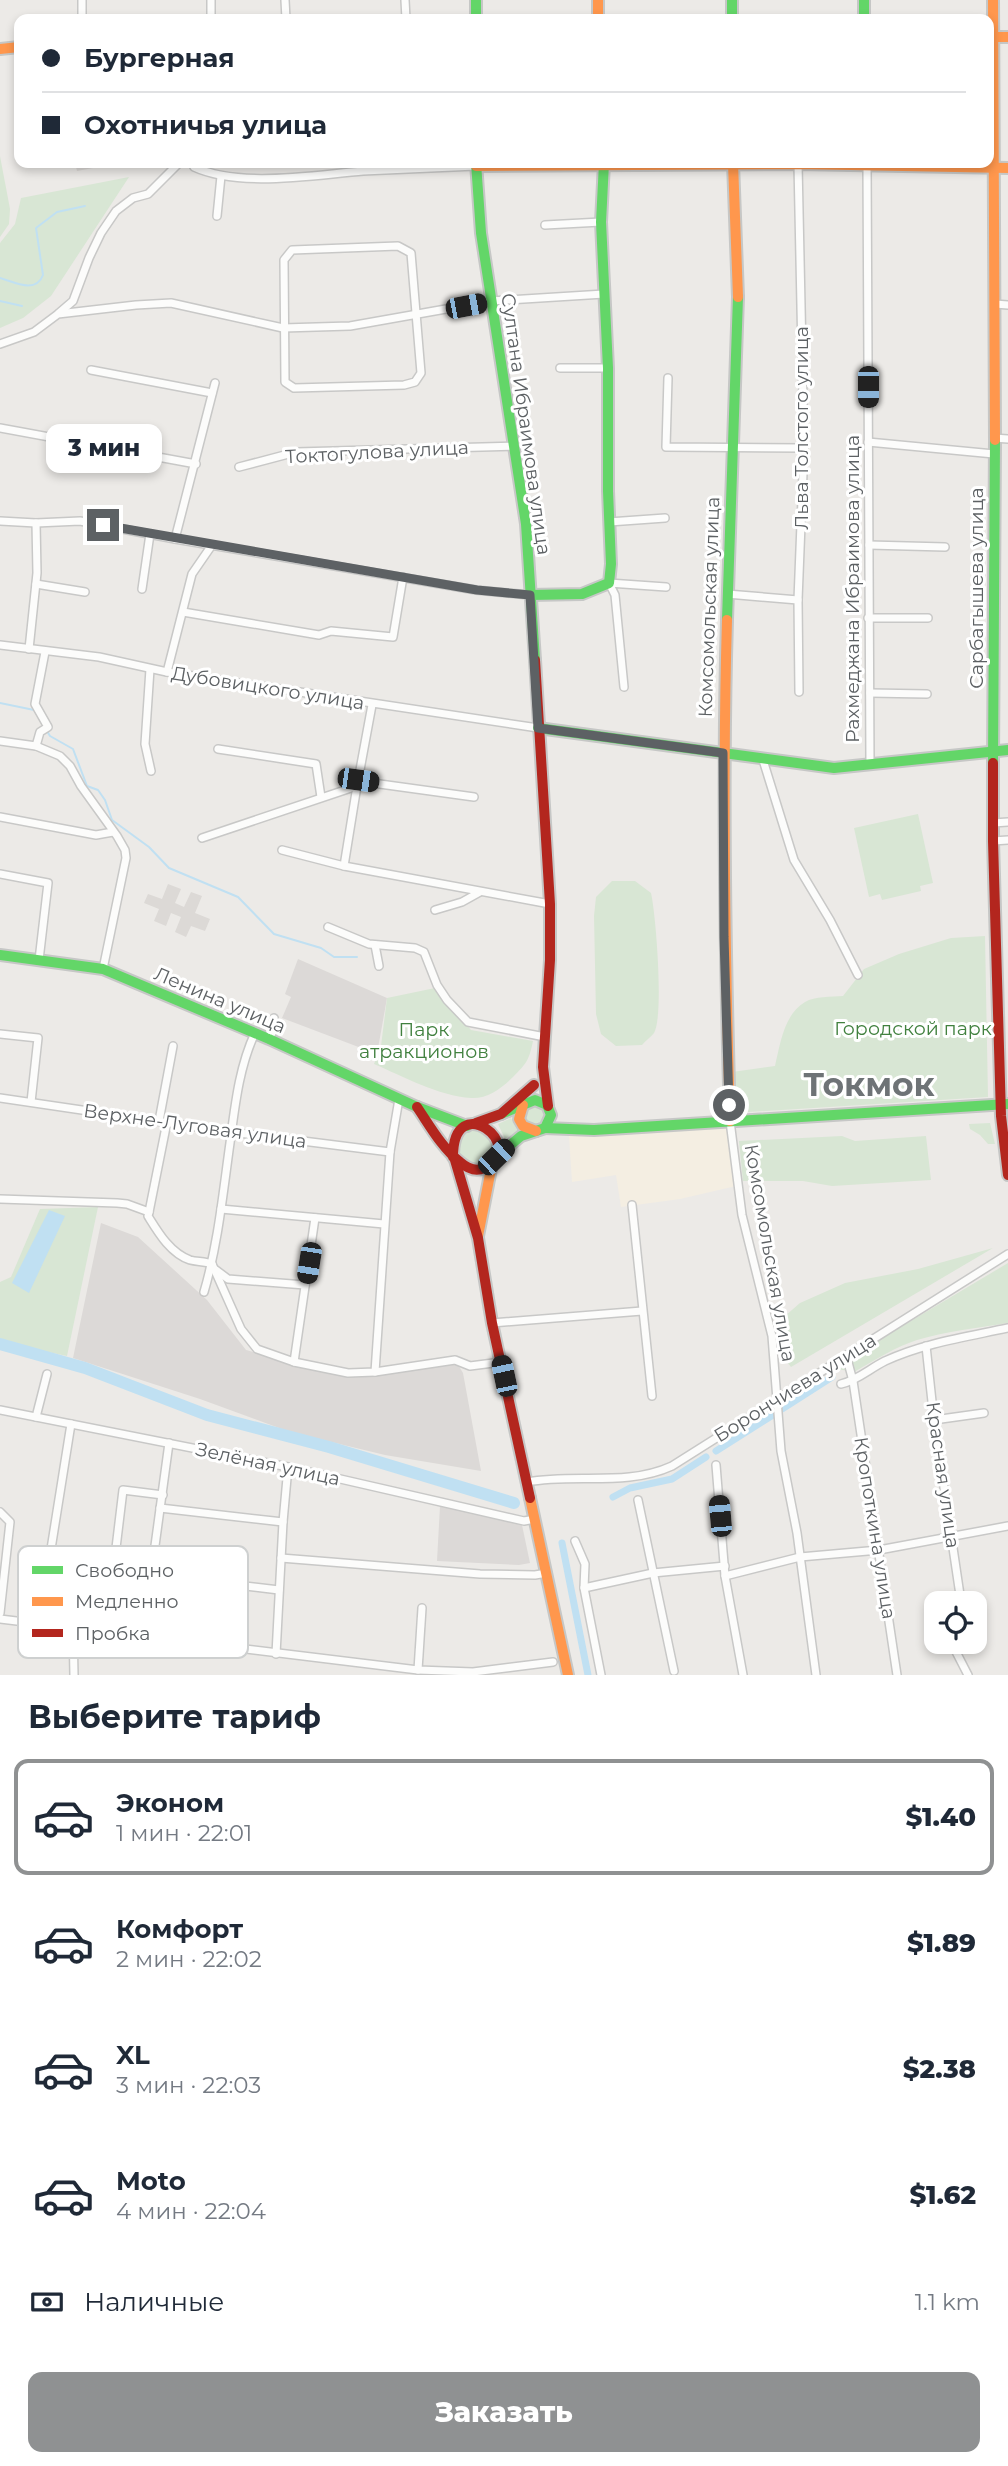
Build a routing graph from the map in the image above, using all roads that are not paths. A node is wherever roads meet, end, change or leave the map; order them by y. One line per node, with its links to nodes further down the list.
1 (175, 168): 19 (street)
2 (197, 168): 11 (street)
3 (413, 168): 11 (street)
4 (476, 168): 16 (main road, Султана Ибраимова улица)
5 (604, 168): 13 (main road)
6 (733, 168): 34 (main road, Комсомольская улица)
7 (798, 168): 35 (street, Льва Толстого улица)
8 (867, 168): 32 (street, Рахмеджана Ибраимова улица)
9 (994, 168): 10 (main road); 17 (main road, Сарбагышева улица)
10 (1008, 168)
11 (221, 176): 12 (street)
12 (217, 216)
13 (601, 222): 14 (street); 15 (main road)
14 (545, 225)
15 (604, 294): 16 (street); 24 (main road)
16 (491, 301): 20 (street); 33 (main road, Султана Ибраимова улица)
17 (995, 304): 18 (street); 30 (main road, Сарбагышева улица)
18 (1008, 305)
19 (58, 314): 21 (street); 22 (street)
20 (417, 315): 21 (street); 21 (street); 21 (street)
21 (283, 328)
22 (0, 344)
23 (560, 368): 24 (street)
24 (608, 368): 41 (main road)
25 (92, 369): 28 (street)
26 (668, 378): 34 (street)
27 (215, 383): 28 (street)
28 (212, 393): 37 (street)
29 (0, 428): 37 (street)
30 (994, 438): 31 (street); 36 (main road, Сарбагышева улица)
31 (1008, 439)
32 (868, 442): 36 (street); 46 (street, Рахмеджана Ибраимова улица)
33 (515, 446): 38 (street, Токтогулова улица); 55 (main road, Султана Ибраимова улица)
34 (731, 446): 35 (street); 54 (main road, Комсомольская улица)
35 (804, 448): 56 (street, Льва Толстого улица)
36 (993, 454): 75 (main road, Сарбагышева улица)
37 (196, 464): 44 (street)
38 (239, 467)
39 (665, 518): 41 (street)
40 (0, 521): 42 (street)
41 (609, 522): 50 (main road)
42 (36, 523): 43 (street); 49 (street)
43 (150, 534): 44 (street); 52 (street)
44 (176, 539): 45 (street)
45 (212, 545): 48 (street); 57 (street)
46 (869, 545): 47 (street); 58 (street, Рахмеджана Ибраимова улица)
47 (945, 547)
48 (403, 577): 55 (street); 57 (street)
49 (36, 583): 53 (street); 61 (street)
50 (609, 583): 51 (street); 55 (main road); 65 (street)
51 (666, 587)
52 (142, 589)
53 (85, 592)
54 (727, 594): 56 (street); 76 (main road, Комсомольская улица)
55 (530, 595): 70 (main road, Султана Ибраимова улица)
56 (798, 600): 66 (street, Льва Толстого улица)
57 (183, 611): 64 (street)
58 (868, 618): 59 (street); 67 (street, Рахмеджана Ибраимова улица)
59 (928, 618)
60 (0, 645): 61 (street, Дубовицкого улица)
61 (29, 649): 62 (street, Дубовицкого улица)
62 (45, 652): 63 (street, Дубовицкого улица); 72 (street)
63 (150, 669): 64 (street, Дубовицкого улица); 79 (street)
64 (167, 672): 69 (street, Дубовицкого улица)
65 (624, 687)
66 (799, 692)
67 (870, 693): 68 (street); 78 (street, Рахмеджана Ибраимова улица)
68 (927, 694)
69 (372, 705): 70 (street, Дубовицкого улица); 80 (street)
70 (538, 728): 76 (main road); 94 (main road, Султана Ибраимова улица)
71 (0, 741): 72 (street)
72 (36, 746): 86 (street)
73 (218, 749): 81 (street)
74 (1008, 750): 75 (main road)
75 (993, 751): 78 (main road); 85 (main road, Сарбагышева улица)
76 (723, 753): 77 (main road); 120 (main road, Комсомольская улица)
77 (763, 760): 78 (main road); 102 (street)
78 (870, 764)
79 (151, 771)
80 (358, 783): 81 (street); 82 (street); 91 (street)
81 (321, 797): 87 (street)
82 (474, 797)
83 (0, 817): 86 (street)
84 (1008, 822): 85 (street)
85 (993, 823): 89 (main road, Сарбагышева улица)
86 (113, 832): 101 (street)
87 (202, 838)
88 (1008, 840): 89 (street)
89 (993, 841): 114 (main road, Сарбагышева улица)
90 (282, 850): 91 (street)
91 (344, 866): 93 (street)
92 (0, 874): 99 (street)
93 (484, 892): 94 (street); 95 (street)
94 (550, 904): 106 (main road, Султана Ибраимова улица)
95 (435, 910)
96 (328, 928): 97 (street)
97 (375, 945): 100 (street); 106 (street)
98 (0, 955): 99 (main road, Ленина улица)
99 (39, 960): 101 (main road, Ленина улица)
100 (379, 966)
101 (103, 969): 104 (main road, Ленина улица)
102 (858, 975)
103 (274, 1018): 107 (street)
104 (255, 1033): 107 (main road, Ленина улица); 125 (street)
105 (0, 1034): 112 (street)
106 (545, 1037): 109 (main road, Султана Ибраимова улица)
107 (269, 1039): 111 (main road, Ленина улица)
108 (173, 1046): 121 (street)
109 (540, 1086): 113 (main road); 116 (main road, Султана Ибраимова улица); 118 (main road)
110 (0, 1098): 112 (street, Верхне-Луговая улица)
111 (399, 1099): 115 (main road, Ленина улица); 126 (street)
112 (31, 1102): 121 (street, Верхне-Луговая улица)
113 (524, 1104): 116 (main road); 118 (main road); 123 (main road)
114 (1004, 1104): 120 (main road); 129 (main road, Сарбагышева улица)
115 (417, 1107): 117 (main road, Ленина улица); 127 (main road)
116 (552, 1111): 123 (main road); 124 (main road)
117 (432, 1113): 119 (main road); 122 (main road)
118 (501, 1114): 119 (main road)
119 (486, 1120): 122 (main road)
120 (730, 1121): 124 (main road); 153 (street, Комсомольская улица)
121 (163, 1122): 125 (street, Верхне-Луговая улица); 133 (street)
122 (469, 1125): 127 (main road); 128 (main road)
123 (540, 1130): 124 (main road); 128 (main road)
124 (594, 1130)
125 (231, 1132): 126 (street, Верхне-Луговая улица); 132 (street)
126 (390, 1152): 135 (street)
127 (454, 1158): 128 (main road); 136 (main road)
128 (494, 1160): 136 (main road)
129 (1008, 1175)
130 (0, 1199): 133 (street)
131 (632, 1205): 141 (street)
132 (221, 1209): 134 (street); 138 (street)
133 (149, 1212): 138 (street)
134 (315, 1218): 135 (street); 139 (street)
135 (384, 1224): 148 (street)
136 (478, 1238): 142 (main road)
137 (1008, 1254): 145 (street, Борончиева улица)
138 (212, 1264): 139 (street); 140 (street); 146 (street)
139 (305, 1285): 146 (street)
140 (204, 1292)
141 (642, 1311): 142 (street); 152 (street)
142 (492, 1323): 147 (main road)
143 (1008, 1328): 144 (street, Борончиева улица)
144 (926, 1346): 150 (street, Борончиева улица); 157 (street, Красная улица)
145 (846, 1355): 150 (street, Кропоткина улица); 153 (street, Борончиева улица)
146 (295, 1362): 148 (street)
147 (501, 1362): 148 (street); 162 (main road)
148 (375, 1372)
149 (47, 1374): 156 (street)
150 (853, 1381): 151 (street, Борончиева улица); 175 (street, Кропоткина улица)
151 (841, 1384)
152 (652, 1395)
153 (775, 1400): 162 (street, Борончиева улица); 176 (street, Комсомольская улица)
154 (0, 1410): 156 (street, Зелёная улица)
155 (984, 1413): 157 (street)
156 (36, 1417): 158 (street, Зелёная улица)
157 (934, 1420): 170 (street, Красная улица)
158 (71, 1424): 159 (street, Зелёная улица); 172 (street)
159 (169, 1443): 161 (street, Зелёная улица); 163 (street)
160 (716, 1465): 178 (street)
161 (288, 1467): 167 (street, Зелёная улица); 168 (street)
162 (528, 1485): 167 (main road)
163 (163, 1495): 165 (street); 173 (street)
164 (638, 1500): 180 (street)
165 (160, 1508): 168 (street); 174 (street)
166 (0, 1512): 187 (street)
167 (535, 1518): 179 (main road)
168 (283, 1522): 177 (street)
169 (1008, 1526): 170 (street)
170 (952, 1536): 175 (street); 185 (street, Красная улица)
171 (575, 1541): 183 (street)
172 (51, 1546)
173 (116, 1546)
174 (155, 1546)
175 (879, 1550): 176 (street); 201 (street, Кропоткина улица)
176 (800, 1557): 181 (street); 200 (street, Комсомольская улица)
177 (281, 1558): 179 (street); 184 (street)
178 (725, 1566): 180 (street); 181 (street)
179 (547, 1573): 197 (main road)
180 (653, 1573): 183 (street); 196 (street)
181 (725, 1576): 199 (street)
182 (248, 1586): 184 (street)
183 (583, 1588): 198 (street)
184 (279, 1590): 191 (street)
185 (959, 1591)
186 (422, 1608): 194 (street)
187 (0, 1613)
188 (0, 1619): 189 (street)
189 (18, 1621)
190 (248, 1650): 191 (street)
191 (275, 1654): 195 (street)
192 (957, 1654): 202 (street)
193 (554, 1662): 194 (street)
194 (418, 1670): 195 (street)
195 (377, 1671)
196 (674, 1671)
197 (568, 1675)
198 (601, 1675)
199 (743, 1675)
200 (816, 1675)
201 (897, 1675)
202 (968, 1675)

